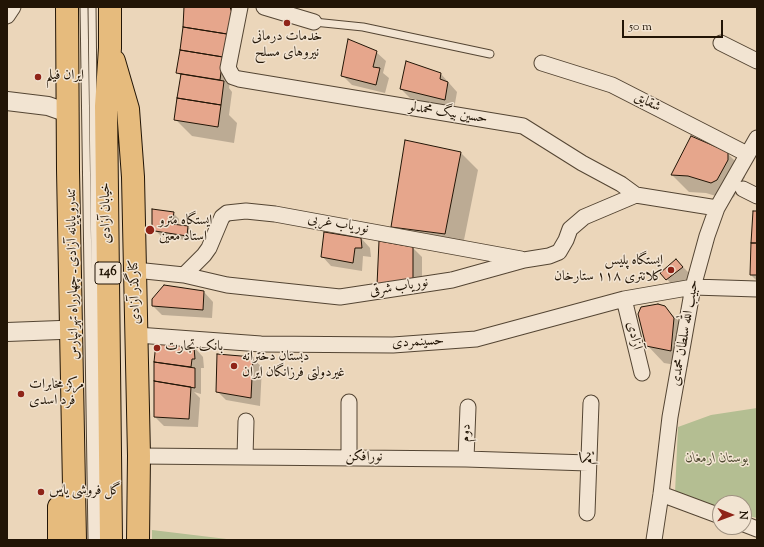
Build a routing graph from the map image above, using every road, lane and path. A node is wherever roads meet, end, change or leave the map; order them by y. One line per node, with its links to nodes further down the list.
1 (13, 7): 8 (street)
2 (67, 7): 16 (main road)
3 (84, 7): 48 (lane, تندرو پایانه آزادی ـ چهارراه تهرانپارس)
4 (92, 7): 49 (lane)
5 (110, 7): 11 (main road, خیابان آزادی / 146)
6 (240, 7): 21 (street, حسین بیگ محمدلو)
7 (264, 7): 9 (street)
8 (7, 16)
9 (314, 22): 12 (lane)
10 (721, 43): 13 (street)
11 (110, 48): 25 (main road, کنارگذر آزادی); 50 (main road, خیابان آزادی / 146)
12 (490, 54)
13 (757, 61)
14 (542, 63): 18 (street, شقایق)
15 (7, 101): 16 (street)
16 (68, 113): 19 (main road)
17 (757, 138): 18 (street, حبیب الله سلطان محمدی)
18 (747, 154): 23 (street, حبیب الله سلطان محمدی)
19 (68, 170): 30 (main road); 47 (main road)
20 (743, 189): 22 (street)
21 (636, 195): 23 (street, حسین بیگ محمدلو); 24 (street, نوریاب شرقی)
22 (757, 196)
23 (717, 208): 27 (street, حبیب الله سلطان محمدی)
24 (524, 260): 26 (street, نوریاب شرقی); 26 (street, نوریاب غربی)
25 (135, 270): 26 (street, نوریاب شرقی); 32 (main road, کنارگذر آزادی)
26 (184, 275)
27 (693, 287): 28 (street, حسینمردی); 29 (street, حسینمردی); 43 (street, حبیب الله سلطان محمدی)
28 (757, 289)
29 (624, 299): 32 (street, حسینمردی); 33 (street, آزادی)
30 (60, 330): 31 (street); 46 (main road)
31 (7, 332)
32 (137, 335): 38 (main road, کنارگذر آزادی)
33 (642, 373)
34 (349, 402): 40 (street)
35 (591, 403): 42 (street, یکم)
36 (468, 407): 41 (street, دوم)
37 (246, 422): 39 (street)
38 (139, 456): 39 (street, نورافکن); 51 (main road, کنارگذر آزادی)
39 (245, 457): 40 (street, نورافکن)
40 (349, 458): 41 (street, نورافکن)
41 (466, 459): 42 (street, نورافکن)
42 (588, 463): 44 (street, یکم)
43 (661, 494): 45 (street); 52 (street, حبیب الله سلطان محمدی)
44 (587, 513)
45 (712, 513)
46 (59, 540)
47 (75, 540)
48 (92, 540)
49 (98, 540)
50 (111, 540)
51 (138, 540)
52 (654, 540)

